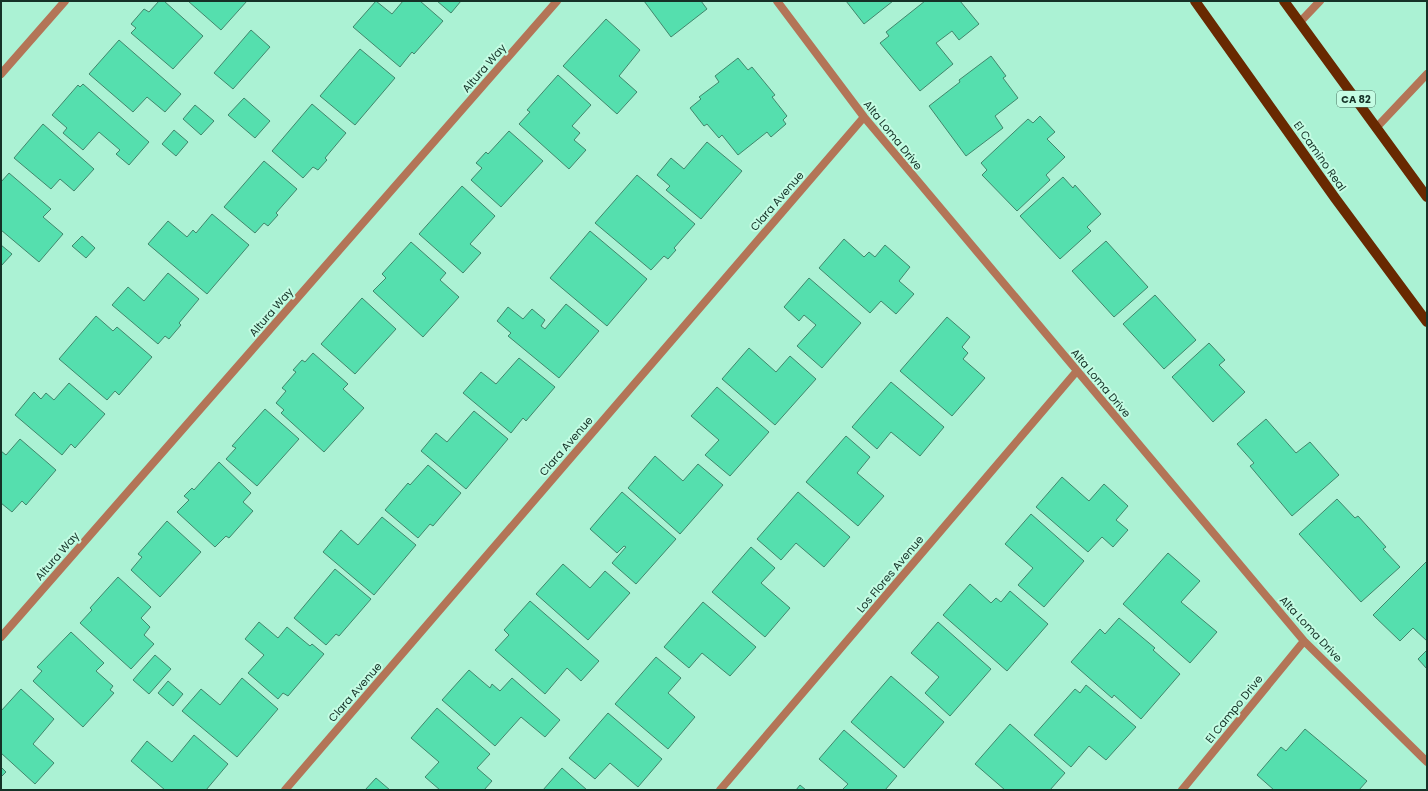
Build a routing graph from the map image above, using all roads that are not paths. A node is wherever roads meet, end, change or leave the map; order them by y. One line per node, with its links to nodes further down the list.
1 (65, 1): 8 (street)
2 (557, 1): 15 (street, Altura Way)
3 (777, 1): 10 (street, Alta Loma Drive)
4 (1195, 1): 13 (main road, El Camino Real)
5 (1284, 1): 7 (main road, CA 82)
6 (1320, 1): 7 (street)
7 (1300, 22): 11 (main road, CA 82)
8 (1, 74)
9 (1427, 74): 11 (street)
10 (864, 117): 14 (street, Alta Loma Drive); 18 (street, Clara Avenue)
11 (1376, 128): 12 (main road, CA 82)
12 (1427, 197)
13 (1427, 322)
14 (1076, 372): 16 (street, Alta Loma Drive); 19 (street, Los Flores Avenue)
15 (1, 637)
16 (1304, 642): 17 (street, Alta Loma Drive); 20 (street, El Campo Drive)
17 (1427, 762)
18 (285, 790)
19 (720, 790)
20 (1182, 790)

